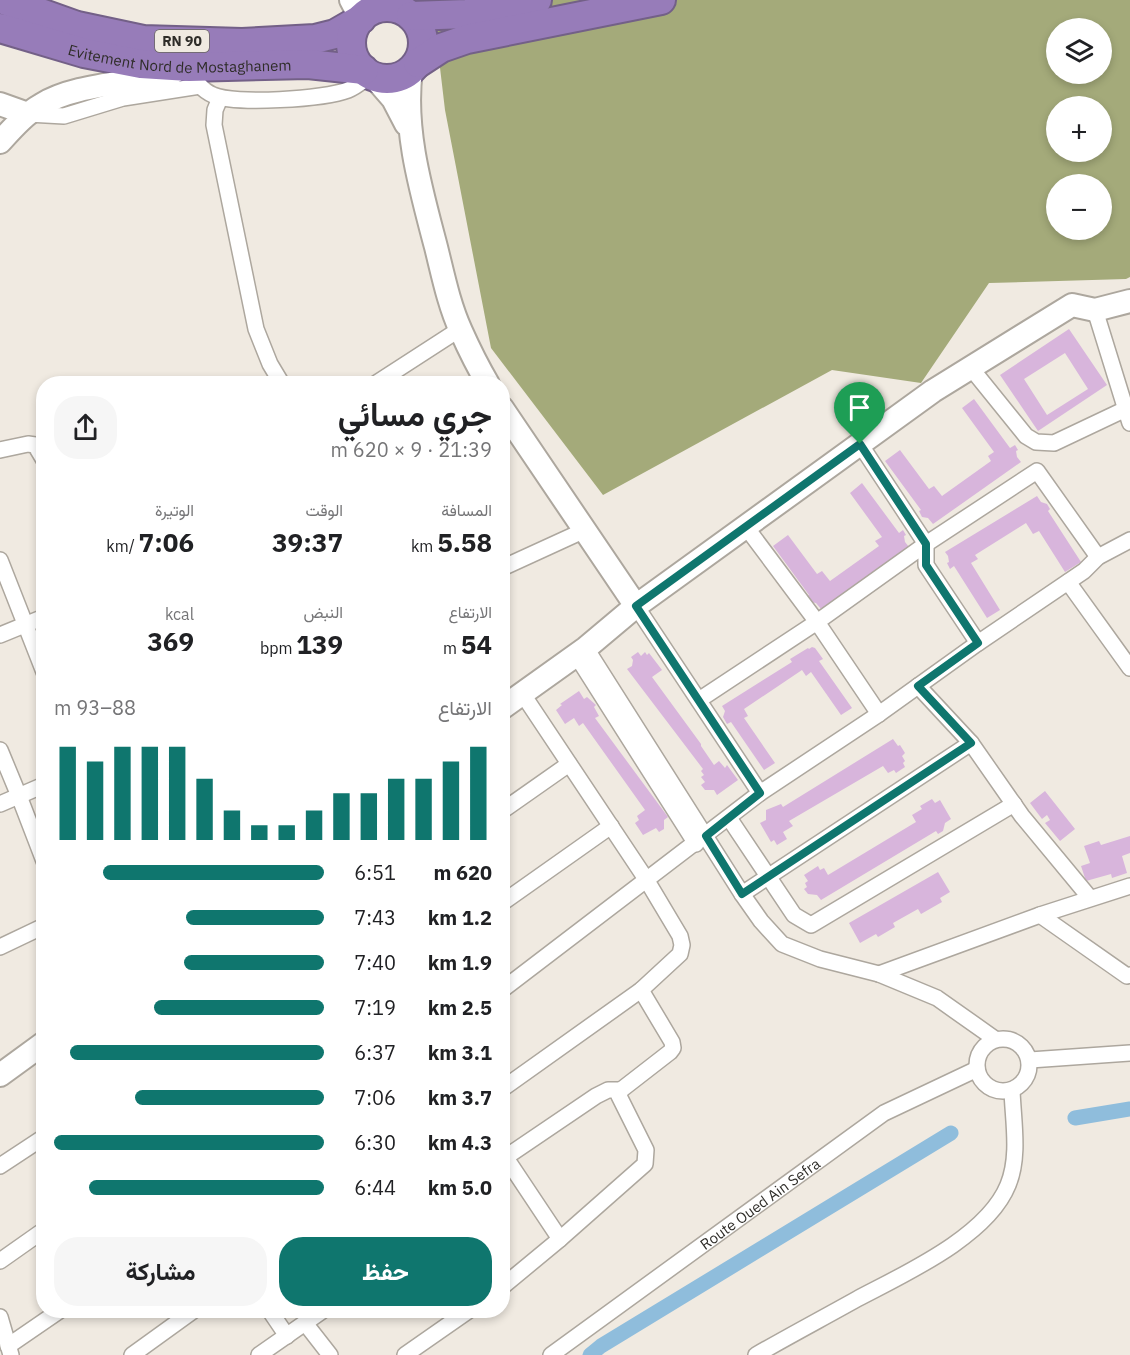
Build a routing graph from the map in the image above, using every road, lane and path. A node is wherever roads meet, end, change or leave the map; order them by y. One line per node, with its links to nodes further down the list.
1 (4, 0): 5 (highway, Evitement Nord de Mostaghanem / RN 90)
2 (537, 0): 4 (highway)
3 (661, 0): 7 (highway)
4 (399, 8): 5 (highway); 7 (highway)
5 (356, 10): 9 (highway)
6 (0, 28): 8 (highway, Evitement Nord de Mostaghanem / RN 90)
7 (414, 66): 9 (highway); 13 (street)
8 (193, 73): 9 (highway, Evitement Nord de Mostaghanem / RN 90); 10 (street); 12 (street)
9 (369, 74): 10 (street); 13 (street)
10 (220, 98): 19 (street)
11 (0, 104): 12 (street)
12 (28, 114): 14 (street)
13 (412, 135): 17 (street)
14 (0, 142)
15 (1130, 300): 16 (street)
16 (1095, 310): 18 (street); 22 (street)
17 (460, 328): 20 (street); 21 (street)
18 (971, 368): 22 (street); 25 (street)
19 (277, 376)
20 (390, 376)
21 (485, 376)
22 (1127, 407): 23 (street)
23 (1130, 423)
24 (510, 425): 29 (street)
25 (860, 444): 28 (street); 31 (street)
26 (36, 447): 27 (street)
27 (0, 450)
28 (746, 527): 36 (street); 38 (street)
29 (585, 530): 34 (street); 36 (street)
30 (1130, 540): 32 (street)
31 (926, 544): 32 (street); 38 (street); 41 (street)
32 (1098, 557): 35 (street)
33 (0, 560): 39 (street)
34 (510, 564)
35 (1068, 582): 41 (street); 44 (street)
36 (636, 606): 43 (street); 47 (street)
37 (36, 620): 39 (street)
38 (817, 622): 47 (street); 49 (street)
39 (25, 624): 40 (street); 42 (street)
40 (0, 634)
41 (978, 643): 45 (street)
42 (36, 652)
43 (581, 652): 46 (street); 62 (street)
44 (1130, 668)
45 (918, 686): 49 (street); 50 (street)
46 (522, 693): 48 (street); 52 (street)
47 (699, 700): 54 (street)
48 (510, 702)
49 (879, 714): 54 (street)
50 (971, 743): 57 (street); 63 (street)
51 (0, 750): 55 (street)
52 (569, 764): 58 (street); 60 (street)
53 (36, 789): 55 (street)
54 (760, 793): 59 (street)
55 (19, 796): 56 (street); 61 (street)
56 (0, 804)
57 (1014, 804): 63 (street); 68 (street)
58 (510, 805)
59 (729, 818): 62 (street); 63 (street)
60 (612, 826): 64 (street); 67 (street)
61 (36, 840)
62 (701, 840): 64 (street); 66 (street)
63 (768, 877): 66 (street)
64 (646, 879): 74 (street); 75 (street)
65 (1130, 886): 68 (street)
66 (742, 894): 72 (street)
67 (510, 897)
68 (1090, 898): 69 (street)
69 (1040, 915): 72 (street); 73 (street)
70 (36, 929): 71 (street)
71 (0, 945)
72 (879, 974): 76 (street)
73 (1130, 975)
74 (510, 984)
75 (641, 990): 82 (street); 83 (street)
76 (995, 1040): 79 (street); 80 (street)
77 (36, 1049): 81 (street)
78 (1130, 1053): 79 (street)
79 (1030, 1060): 84 (street)
80 (977, 1069): 84 (street); 106 (street, Route Oued Ain Sefra)
81 (0, 1075)
82 (510, 1083)
83 (621, 1090): 86 (street); 90 (street)
84 (1012, 1090): 107 (street)
85 (36, 1142): 88 (street)
86 (510, 1150)
87 (510, 1163): 90 (street)
88 (0, 1166)
89 (36, 1236): 91 (street)
90 (560, 1239): 92 (street)
91 (0, 1261)
92 (510, 1279)
93 (0, 1317): 101 (street)
94 (50, 1318): 101 (street)
95 (183, 1318): 103 (street)
96 (274, 1318): 100 (street)
97 (312, 1318): 99 (street)
98 (458, 1318): 105 (street)
99 (305, 1323): 100 (street); 104 (street)
100 (286, 1336): 102 (street)
101 (10, 1351)
102 (268, 1352)
103 (132, 1355)
104 (330, 1355)
105 (405, 1355)
106 (551, 1355)
107 (756, 1355)

